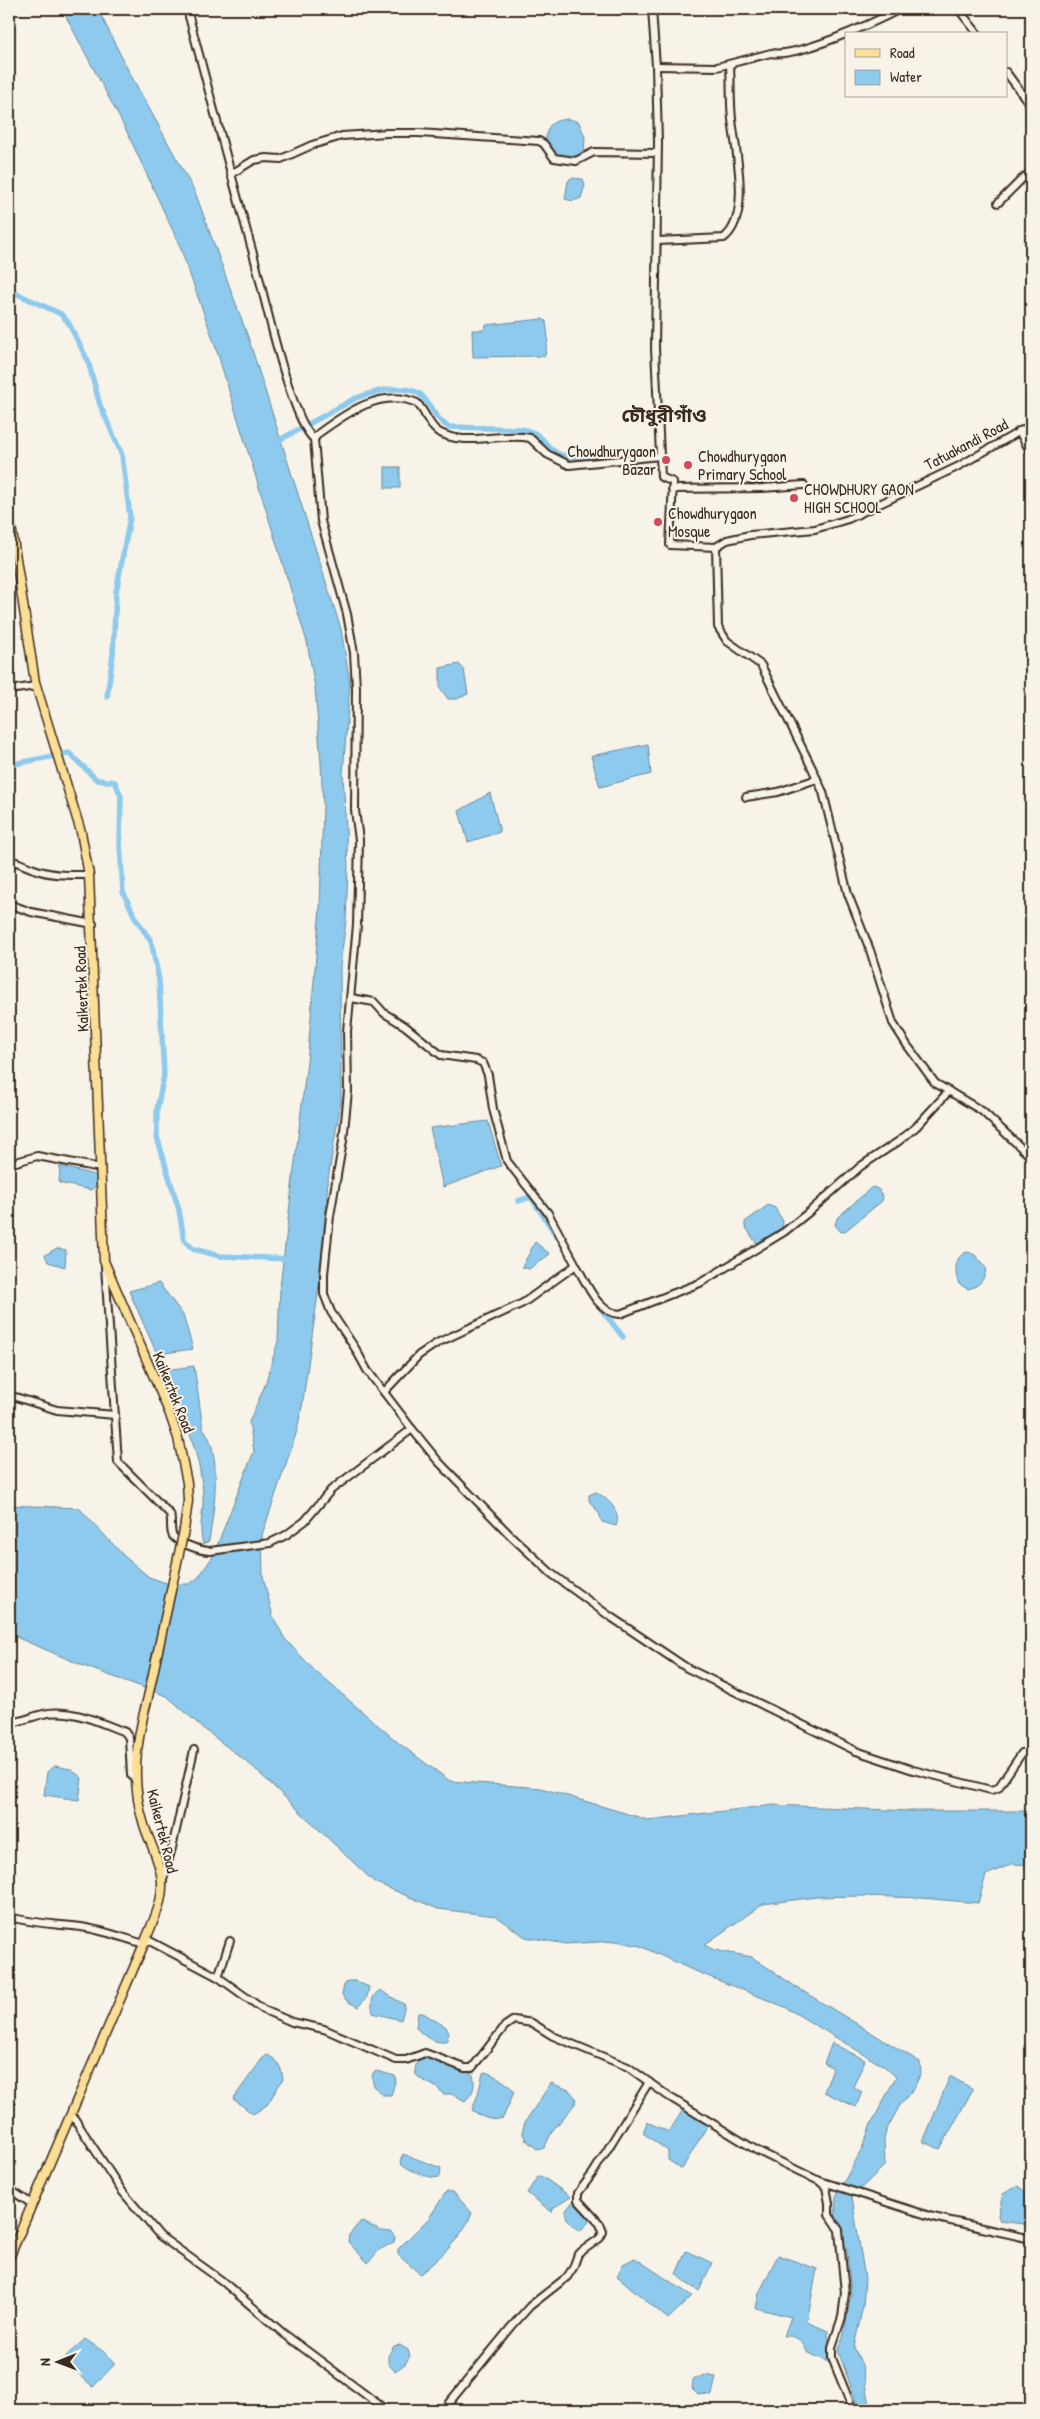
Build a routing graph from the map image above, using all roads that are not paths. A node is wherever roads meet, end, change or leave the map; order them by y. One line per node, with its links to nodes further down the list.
1 (186, 9): 14 (street)
2 (652, 9): 9 (street)
3 (900, 9): 5 (street)
4 (959, 10): 6 (street)
5 (849, 32)
6 (976, 32)
7 (845, 34): 8 (street)
8 (730, 65): 9 (street); 16 (street)
9 (656, 66): 12 (street)
10 (1008, 75): 11 (street)
11 (1031, 106)
12 (657, 154): 14 (street); 16 (street)
13 (1031, 172): 15 (street)
14 (231, 174): 19 (street)
15 (998, 203)
16 (658, 241): 21 (street)
17 (1031, 425): 18 (street, Tatuakandi Road)
18 (1019, 430): 20 (street); 25 (street, Tatuakandi Road)
19 (312, 437): 21 (street); 34 (street)
20 (1031, 453)
21 (660, 456): 23 (street)
22 (804, 485): 23 (street)
23 (672, 489): 25 (street)
24 (9, 512): 26 (main road, Kaikertek Road)
25 (716, 547): 28 (street)
26 (36, 686): 27 (street); 31 (main road, Kaikertek Road)
27 (9, 690)
28 (817, 778): 29 (street); 35 (street)
29 (746, 797)
30 (9, 860): 31 (street)
31 (89, 875): 33 (main road, Kaikertek Road)
32 (9, 904): 33 (street)
33 (93, 924): 38 (main road, Kaikertek Road)
34 (351, 998): 40 (street); 41 (street)
35 (948, 1091): 36 (street); 40 (street)
36 (1031, 1157)
37 (9, 1164): 38 (street)
38 (101, 1168): 39 (main road, Kaikertek Road)
39 (104, 1261): 43 (street); 48 (main road, Kaikertek Road, bridge)
40 (572, 1267): 41 (street)
41 (384, 1392): 44 (street)
42 (9, 1395): 43 (street)
43 (115, 1415): 44 (street)
44 (412, 1429): 47 (street)
45 (9, 1724): 48 (street)
46 (194, 1750): 49 (street)
47 (1031, 1752)
48 (136, 1780): 49 (main road, Kaikertek Road)
49 (162, 1881): 52 (main road, Kaikertek Road)
50 (9, 1917): 52 (street)
51 (230, 1940): 53 (street)
52 (145, 1942): 53 (street); 55 (main road, Kaikertek Road)
53 (218, 1977): 54 (street)
54 (649, 2082): 56 (street); 62 (street)
55 (72, 2115): 58 (main road, Kaikertek Road); 61 (street)
56 (821, 2180): 59 (street); 63 (street)
57 (9, 2189): 58 (street)
58 (32, 2204): 60 (main road, Kaikertek Road)
59 (1031, 2239)
60 (9, 2258)
61 (386, 2410)
62 (443, 2410)
63 (853, 2410)

